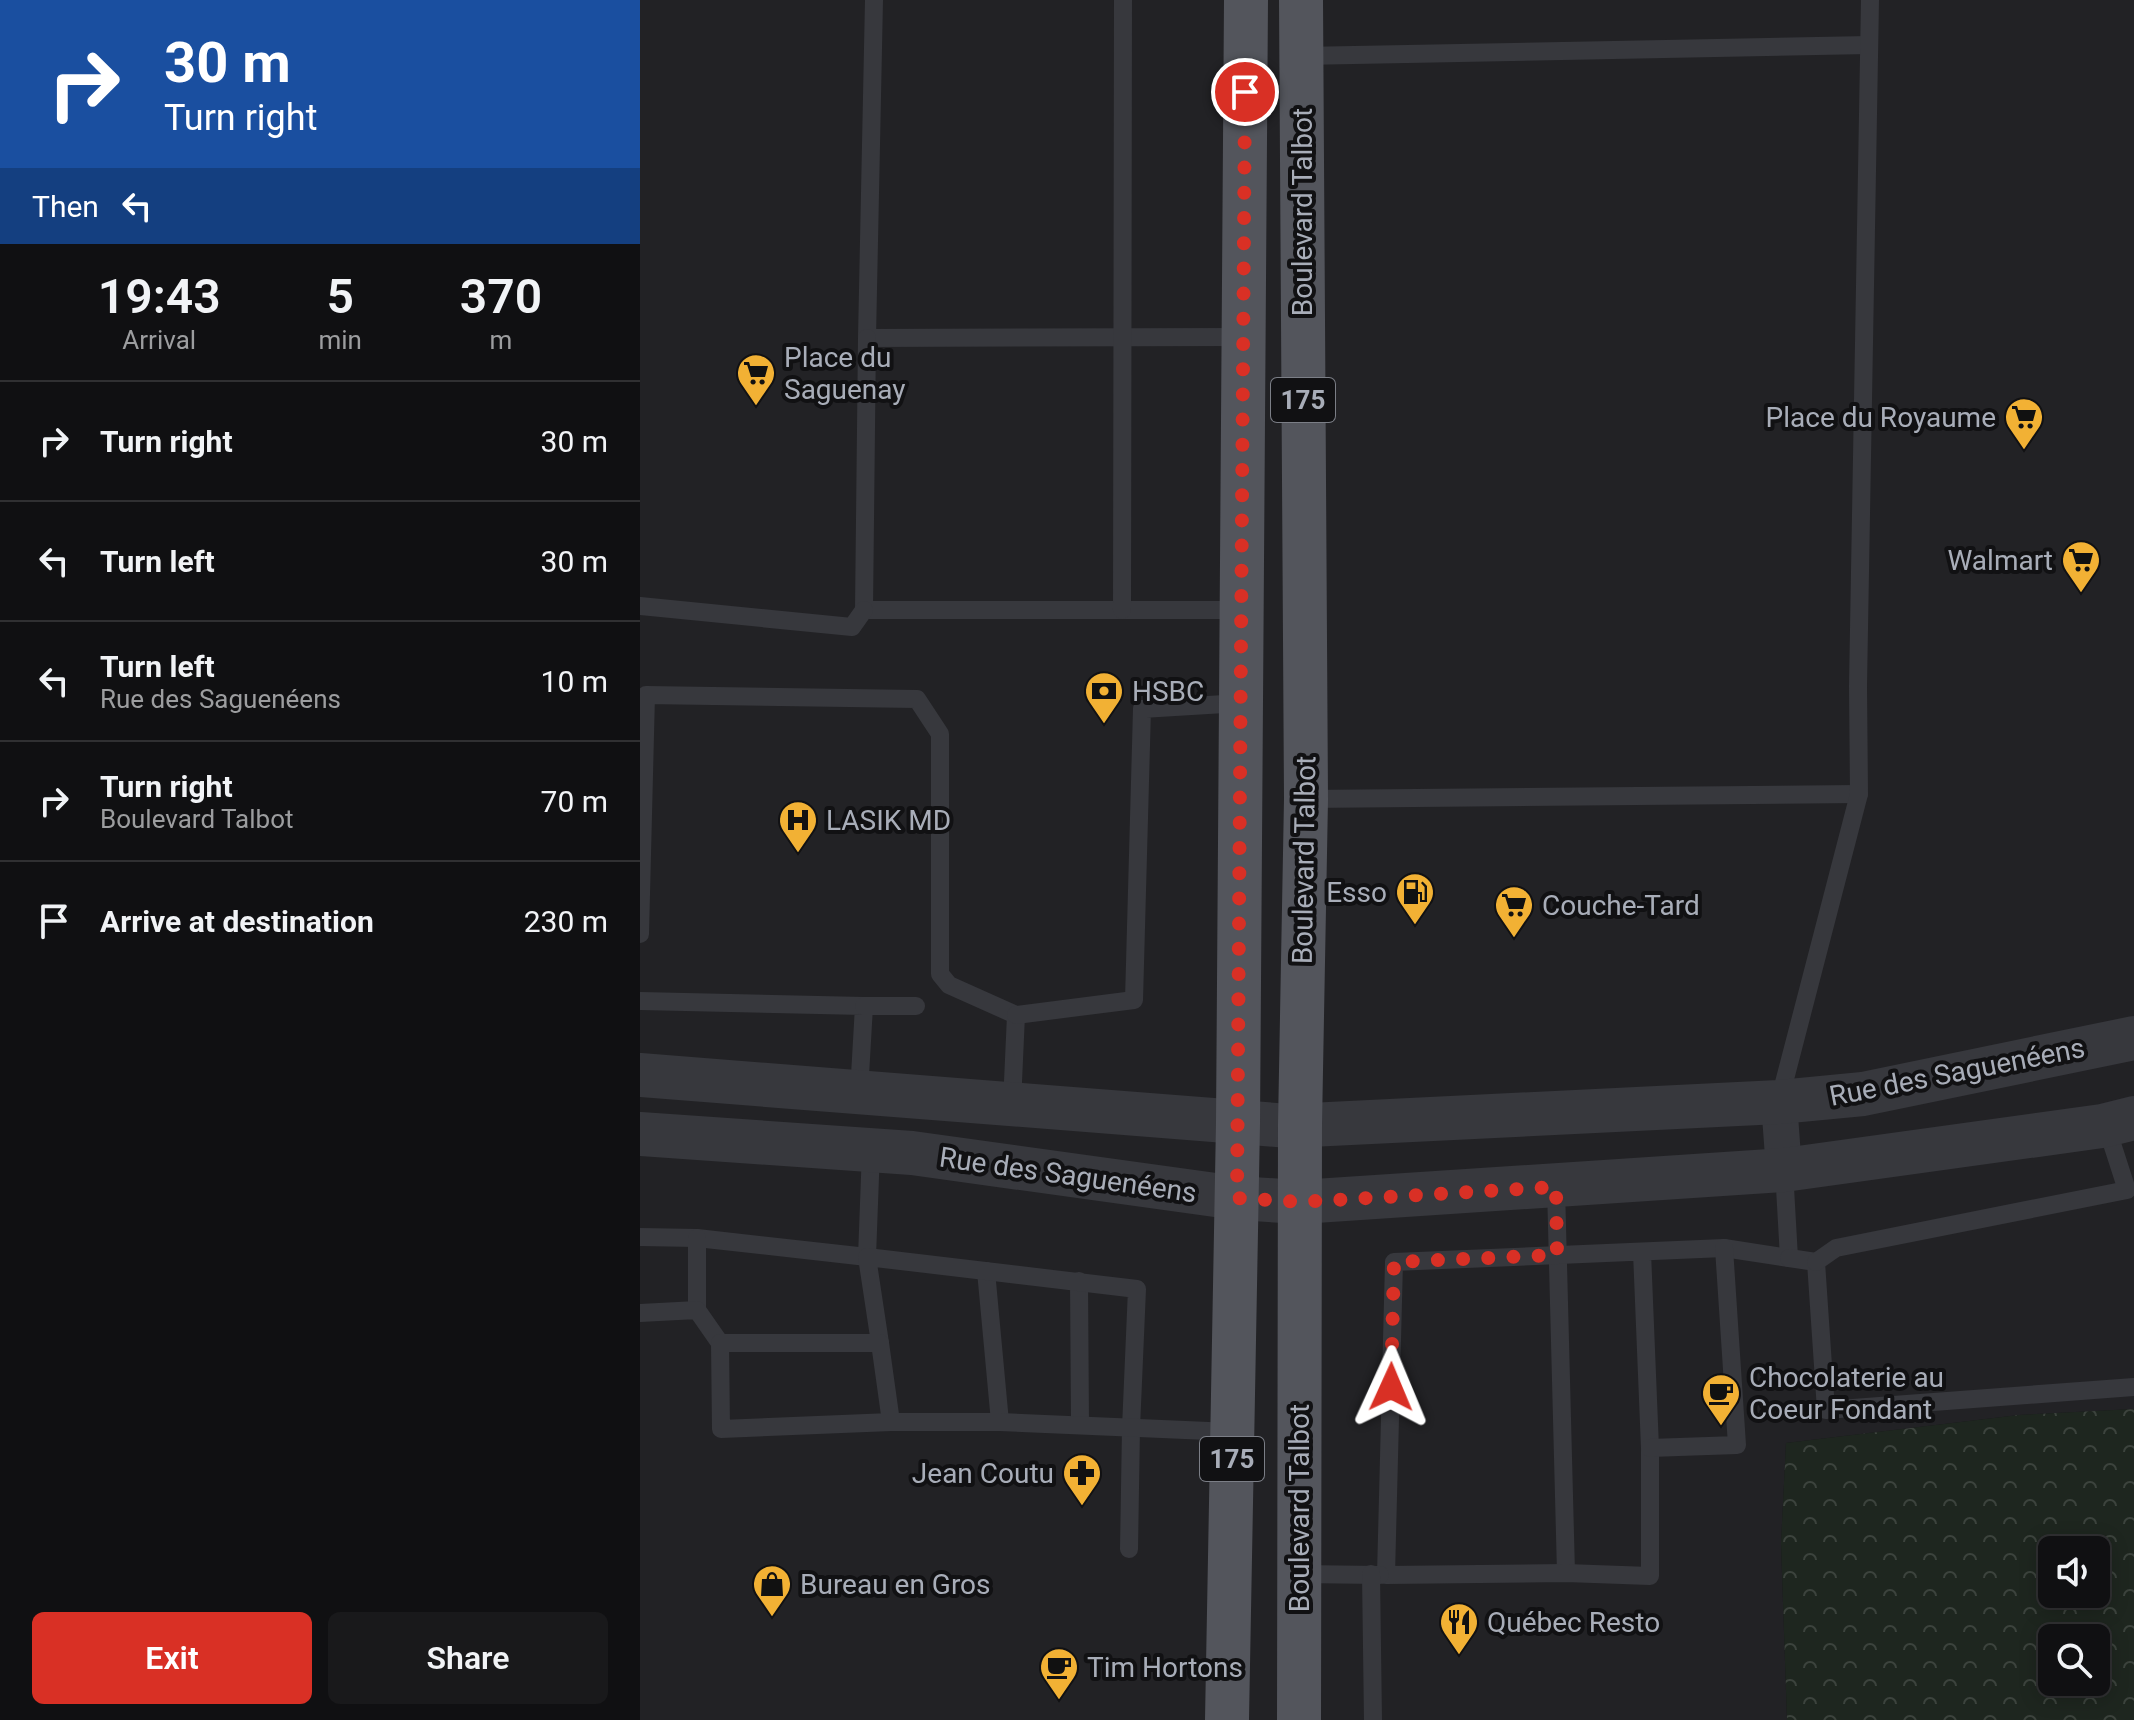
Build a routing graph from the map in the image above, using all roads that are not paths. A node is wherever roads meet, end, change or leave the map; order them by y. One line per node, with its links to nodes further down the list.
1 (874, 0): 10 (lane)
2 (1123, 0): 8 (lane)
3 (1246, 0): 9 (main road, Boulevard Talbot / 175)
4 (1301, 0): 7 (main road, Boulevard Talbot / 175)
5 (1870, 0): 6 (lane)
6 (1869, 45): 7 (lane); 17 (lane)
7 (1301, 56): 18 (main road, Boulevard Talbot / 175)
8 (1121, 337): 9 (lane); 10 (lane); 13 (lane)
9 (1244, 337): 14 (main road, Boulevard Talbot / 175)
10 (867, 338): 12 (lane)
11 (640, 606): 12 (lane)
12 (864, 610): 13 (lane)
13 (1122, 610): 14 (lane)
14 (1242, 610): 16 (main road, Boulevard Talbot / 175)
15 (643, 695): 19 (lane); 23 (lane)
16 (1241, 703): 23 (lane); 30 (main road, Boulevard Talbot / 175)
17 (1859, 794): 18 (lane); 27 (lane)
18 (1306, 799): 31 (main road, Boulevard Talbot / 175)
19 (640, 934)
20 (640, 1001): 21 (lane)
21 (864, 1006): 22 (lane); 26 (lane)
22 (916, 1006)
23 (1016, 1015): 28 (lane)
24 (2134, 1038): 27 (street, Rue des Saguenéens)
25 (640, 1075): 26 (street, Rue des Saguenéens)
26 (859, 1093): 28 (street, Rue des Saguenéens)
27 (1779, 1102): 31 (street, Rue des Saguenéens); 34 (street)
28 (1012, 1104): 30 (street, Rue des Saguenéens)
29 (2120, 1122): 34 (street, Rue des Saguenéens); 36 (lane)
30 (1238, 1123): 31 (street, Rue des Saguenéens); 37 (main road, Boulevard Talbot / 175)
31 (1300, 1125): 38 (main road, Boulevard Talbot / 175)
32 (640, 1134): 33 (street, Rue des Saguenéens)
33 (871, 1150): 37 (street, Rue des Saguenéens); 44 (lane)
34 (1784, 1170): 35 (street, Rue des Saguenéens); 45 (lane)
35 (1556, 1187): 38 (street, Rue des Saguenéens); 43 (lane)
36 (2130, 1190): 46 (lane)
37 (1237, 1198): 38 (street, Rue des Saguenéens); 58 (main road, Boulevard Talbot / 175)
38 (1300, 1202): 62 (main road, Boulevard Talbot / 175)
39 (640, 1237): 40 (lane)
40 (697, 1238): 44 (lane); 49 (lane)
41 (1724, 1248): 42 (lane); 45 (lane); 59 (lane)
42 (1642, 1252): 43 (lane); 59 (lane)
43 (1557, 1255): 61 (lane); 63 (lane)
44 (867, 1257): 47 (lane); 52 (lane)
45 (1789, 1258): 46 (lane)
46 (1816, 1262): 53 (lane)
47 (986, 1271): 48 (lane); 55 (lane)
48 (1079, 1281): 56 (lane); 57 (lane)
49 (697, 1310): 50 (lane); 51 (lane)
50 (640, 1313)
51 (720, 1343): 52 (lane); 54 (lane)
52 (880, 1343): 54 (lane)
53 (2134, 1387)
54 (891, 1422): 55 (lane)
55 (1000, 1422): 56 (lane)
56 (1080, 1424): 57 (lane)
57 (1131, 1428): 58 (lane); 60 (lane)
58 (1232, 1432): 64 (main road, Boulevard Talbot / 175)
59 (1650, 1448): 61 (lane)
60 (1129, 1549)
61 (1566, 1573): 63 (lane)
62 (1299, 1574): 63 (lane); 65 (main road, Boulevard Talbot / 175)
63 (1379, 1574): 66 (lane)
64 (1227, 1720)
65 (1299, 1720)
66 (1373, 1720)

